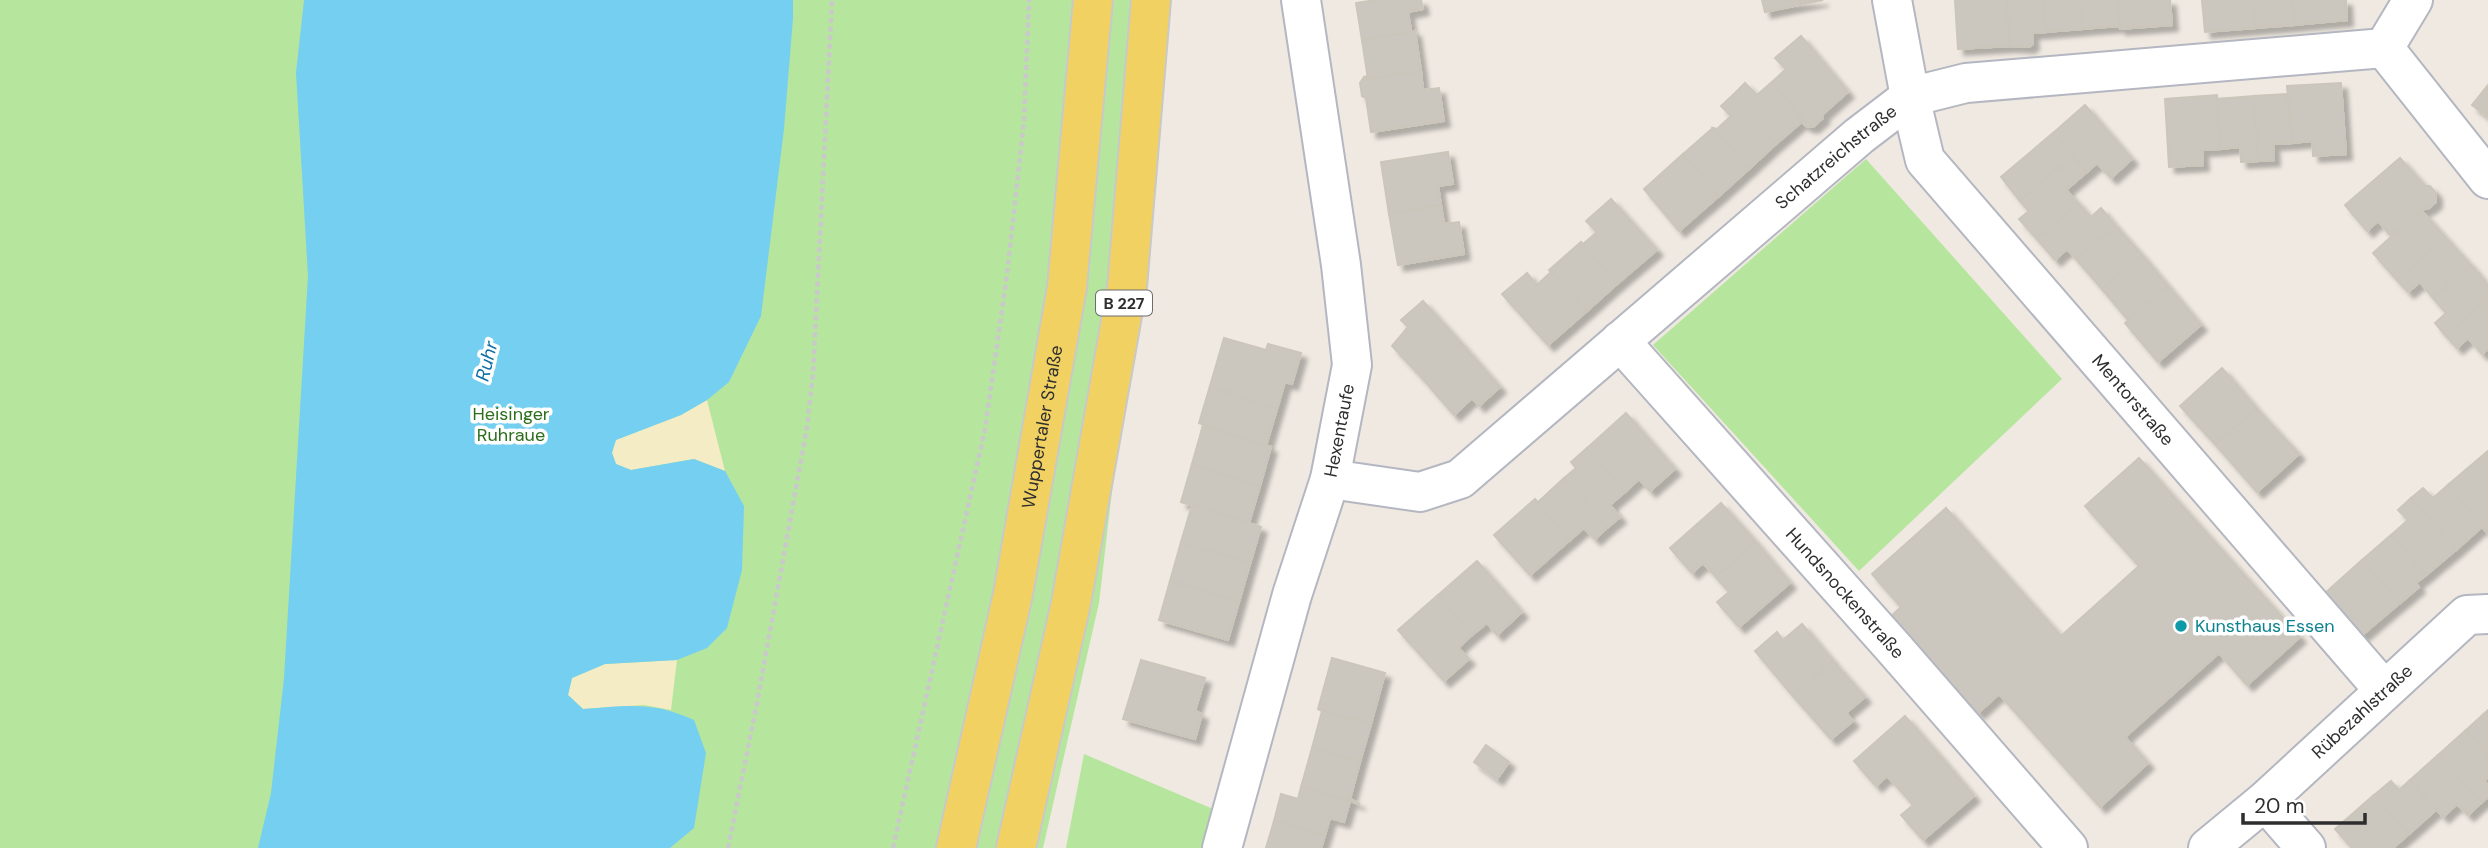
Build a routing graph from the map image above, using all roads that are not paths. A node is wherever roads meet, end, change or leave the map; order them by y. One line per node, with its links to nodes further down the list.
1 (1093, 0): 14 (main road, Wuppertaler Straße)
2 (1151, 0): 15 (main road, B 227)
3 (1301, 0): 10 (street, Hexentaufe)
4 (1892, 0): 7 (street, Mentorstraße)
5 (2413, 0): 6 (street)
6 (2384, 48): 7 (street, Schatzreichstraße); 8 (street)
7 (1910, 97): 9 (street, Schatzreichstraße); 12 (street, Mentorstraße)
8 (2488, 180)
9 (1620, 341): 10 (street, Schatzreichstraße); 17 (street, Hundsnockenstraße)
10 (1330, 479): 16 (street, Hexentaufe)
11 (2488, 614): 12 (street, Rübezahlstraße)
12 (2384, 690): 13 (street, Rübezahlstraße)
13 (2265, 801): 18 (street, Rübezahlstraße); 19 (street)
14 (956, 848)
15 (1016, 848)
16 (1222, 848)
17 (2068, 848)
18 (2208, 848)
19 (2306, 848)

